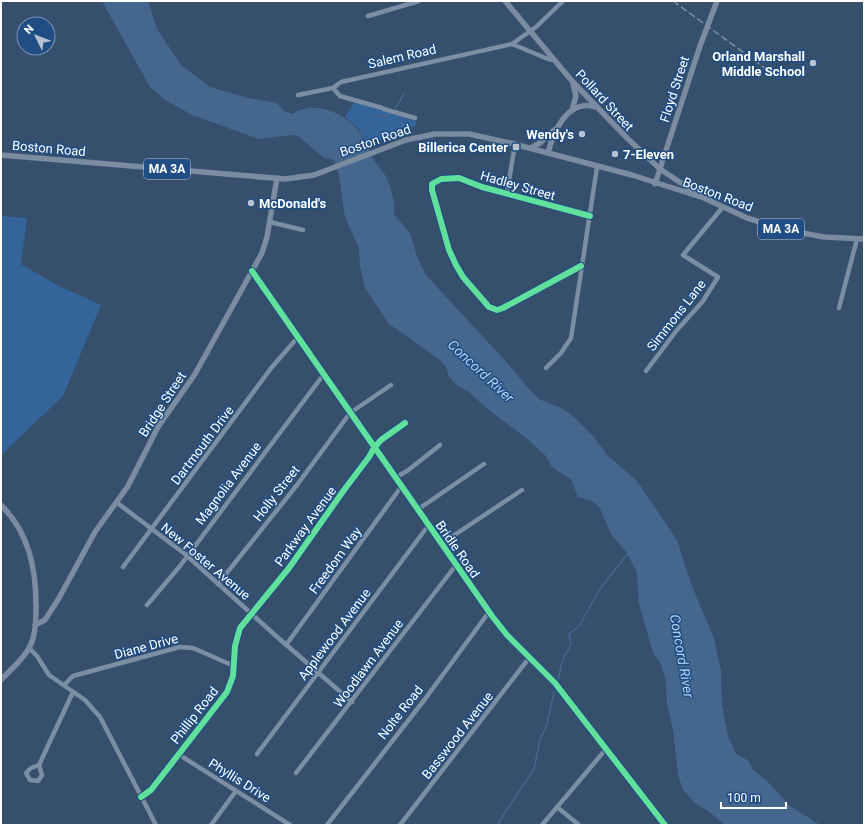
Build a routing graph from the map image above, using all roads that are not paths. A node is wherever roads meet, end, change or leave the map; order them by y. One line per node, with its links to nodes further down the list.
1 (419, 1): 5 (street)
2 (505, 1): 7 (main road, Pollard Street)
3 (563, 1): 7 (street, Salem Road)
4 (717, 1): 20 (main road, Floyd Street)
5 (406, 3): 6 (street)
6 (368, 16)
7 (530, 30): 8 (street, Salem Road); 9 (main road, Pollard Street)
8 (512, 44): 9 (street); 11 (street, Salem Road)
9 (554, 60): 10 (main road, Pollard Street)
10 (572, 81): 13 (main road, Pollard Street); 14 (main road)
11 (333, 88): 12 (street, Salem Road); 15 (street)
12 (298, 95)
13 (598, 108): 14 (main road); 22 (main road, Pollard Street)
14 (572, 110): 16 (main road)
15 (415, 118)
16 (556, 128): 18 (main road); 19 (main road)
17 (515, 144): 18 (main road, Boston Road / MA 3A); 25 (main road, Boston Road / MA 3A); 27 (street)
18 (530, 148): 19 (main road, Boston Road / MA 3A)
19 (548, 153): 23 (main road, Boston Road / MA 3A)
20 (664, 154): 22 (main road); 24 (main road, Floyd Street)
21 (1, 155): 25 (main road, Boston Road / MA 3A)
22 (649, 159): 24 (main road, Pollard Street)
23 (597, 167): 26 (main road, Boston Road / MA 3A); 30 (street)
24 (660, 169): 26 (main road, Floyd Street); 28 (main road, Pollard Street)
25 (277, 178): 31 (main road, Bridge Street)
26 (654, 184): 28 (main road, Boston Road / MA 3A)
27 (507, 193): 30 (street, Hadley Street); 35 (street, Hadley Street)
28 (704, 198): 29 (main road, Boston Road / MA 3A)
29 (722, 208): 33 (main road, Boston Road / MA 3A); 40 (street, Simmons Lane)
30 (590, 216): 35 (street)
31 (270, 222): 32 (street); 36 (main road, Bridge Street)
32 (303, 230)
33 (857, 239): 34 (main road, Boston Road / MA 3A); 37 (street)
34 (864, 239)
35 (582, 266): 39 (street)
36 (252, 271): 38 (street, Bridle Road); 51 (main road, Bridge Street)
37 (839, 308)
38 (299, 336): 41 (street, Bridle Road); 55 (street, Dartmouth Drive)
39 (546, 368)
40 (646, 371)
41 (324, 374): 43 (street, Bridle Road); 57 (street, Magnolia Avenue)
42 (391, 385): 43 (street, Holly Street)
43 (350, 413): 46 (street, Bridle Road); 60 (street, Holly Street)
44 (405, 423): 46 (street, Parkway Avenue)
45 (440, 445): 48 (street)
46 (374, 448): 48 (street, Bridle Road); 63 (street, Parkway Avenue)
47 (484, 464): 53 (street)
48 (395, 478): 49 (street, Bridle Road)
49 (401, 487): 53 (street, Bridle Road); 65 (street, Freedom Way)
50 (522, 490): 56 (street)
51 (116, 502): 55 (street, New Foster Avenue); 64 (main road, Bridge Street)
52 (1, 505): 64 (main road)
53 (417, 510): 54 (street, Bridle Road)
54 (428, 526): 56 (street, Bridle Road); 69 (street, Applewood Avenue)
55 (152, 530): 57 (street, New Foster Avenue); 59 (street, Dartmouth Drive)
56 (441, 544): 58 (street, Bridle Road)
57 (187, 556): 60 (street, New Foster Avenue); 61 (street, Magnolia Avenue)
58 (456, 565): 62 (street, Bridle Road); 73 (street, Woodlawn Avenue)
59 (123, 568)
60 (218, 584): 63 (street, New Foster Avenue)
61 (147, 605)
62 (489, 612): 67 (street, Bridle Road); 85 (street, Nolte Road)
63 (251, 614): 65 (street, New Foster Avenue); 68 (street, Phillip Road)
64 (35, 625): 66 (main road)
65 (286, 645): 69 (street, New Foster Avenue)
66 (29, 648): 70 (main road); 71 (street)
67 (529, 658): 74 (street, Bridle Road); 86 (street, Basswood Avenue)
68 (234, 666): 71 (street, Diane Drive); 75 (street, Phillip Road)
69 (318, 673): 73 (street, New Foster Avenue); 76 (street, Applewood Avenue)
70 (1, 680)
71 (64, 685): 72 (street)
72 (73, 692): 77 (street); 80 (street)
73 (352, 702): 78 (street, Woodlawn Avenue)
74 (606, 748): 81 (street); 89 (street, Bridle Road)
75 (178, 754): 79 (street, Phyllis Drive); 80 (street, Phillip Road)
76 (257, 754)
77 (39, 765)
78 (296, 773)
79 (236, 791): 83 (street); 84 (street, Phyllis Drive)
80 (141, 797): 82 (street)
81 (557, 806): 87 (street); 88 (street)
82 (156, 825)
83 (211, 825)
84 (290, 825)
85 (327, 825)
86 (400, 825)
87 (542, 825)
88 (579, 825)
89 (665, 825)

